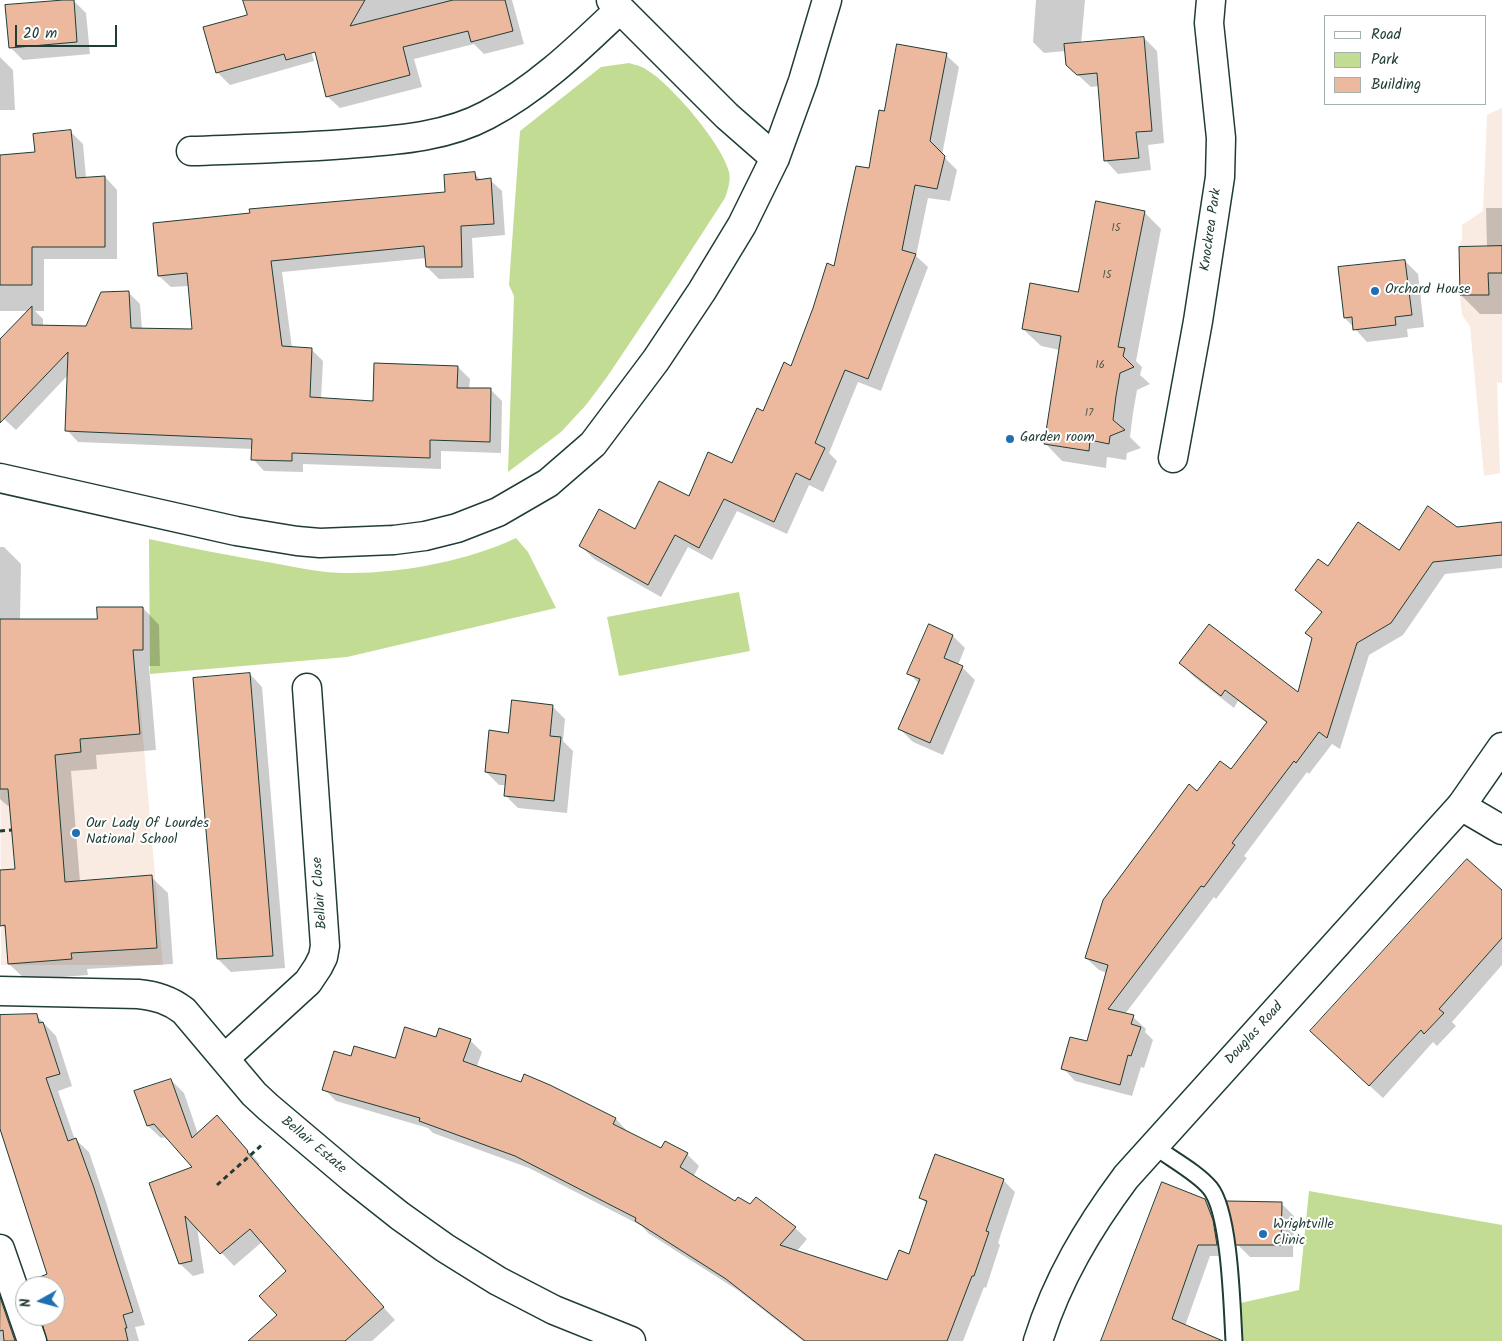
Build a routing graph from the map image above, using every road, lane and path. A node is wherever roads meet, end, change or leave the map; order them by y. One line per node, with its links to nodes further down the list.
1 (827, 0): 5 (street)
2 (1211, 0): 6 (street, Knockrea Park)
3 (616, 5): 4 (street); 5 (street)
4 (191, 151)
5 (776, 158): 7 (street)
6 (1173, 458)
7 (0, 478)
8 (307, 688): 15 (street, Bellair Close)
9 (1502, 747): 10 (street, Douglas Road)
10 (1461, 806): 12 (street); 17 (street, Douglas Road)
11 (12, 830): 13 (path)
12 (1502, 830)
13 (0, 831)
14 (0, 991): 15 (street, Bellair Estate)
15 (225, 1058): 21 (street, Bellair Estate)
16 (270, 1137): 18 (path)
17 (1154, 1146): 22 (street, Douglas Road); 23 (lane)
18 (217, 1185)
19 (0, 1249): 20 (street)
20 (32, 1341)
21 (631, 1341)
22 (1038, 1341)
23 (1234, 1341)

